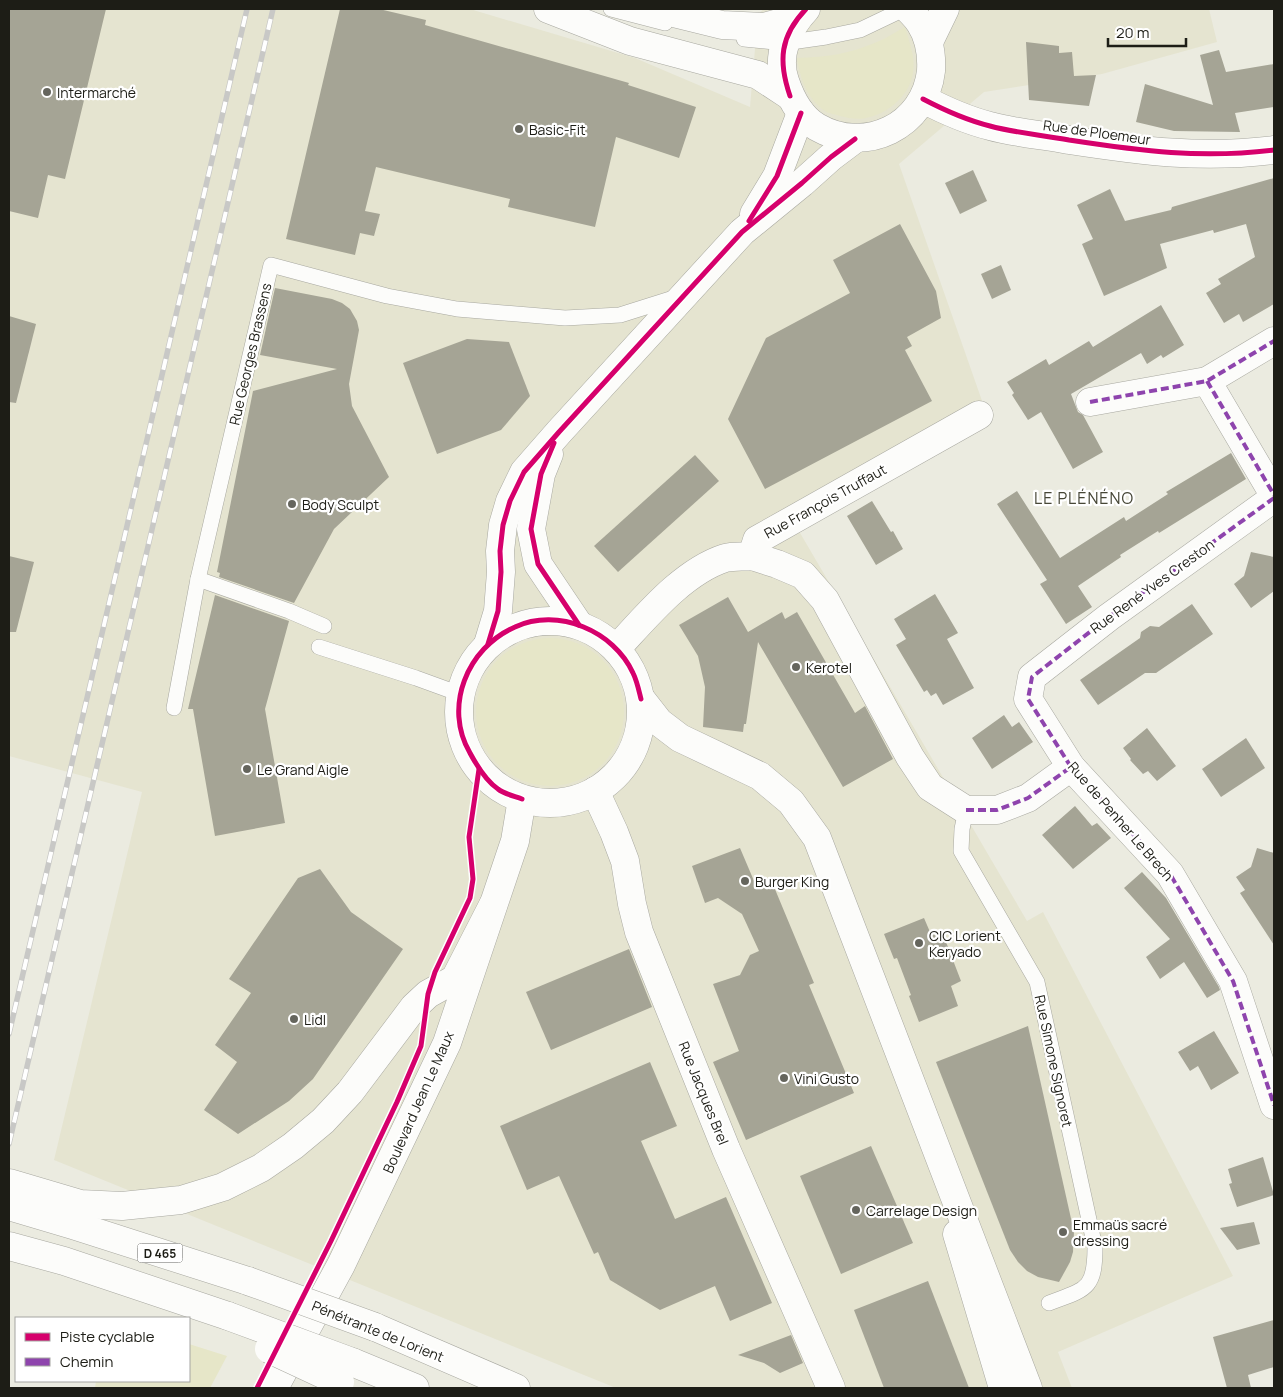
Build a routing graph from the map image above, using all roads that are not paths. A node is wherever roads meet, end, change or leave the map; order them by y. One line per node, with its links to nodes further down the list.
1 (548, 9): 13 (main road)
2 (611, 9): 9 (lane)
3 (657, 9): 8 (main road)
4 (904, 9): 11 (lane)
5 (908, 9): 10 (main road)
6 (946, 9): 10 (main road)
7 (802, 13): 8 (main road); 11 (main road)
8 (722, 25): 9 (lane)
9 (748, 39): 11 (lane)
10 (928, 42): 12 (main road)
11 (784, 43): 13 (main road)
12 (922, 99): 14 (main road); 15 (main road, Rue de Ploemeur)
13 (795, 104): 14 (main road); 16 (main road)
14 (855, 138): 16 (main road)
15 (1274, 150)
16 (742, 232): 17 (main road)
17 (682, 296): 22 (main road); 25 (lane, Rue Georges Brassens)
18 (1274, 341): 19 (main road)
19 (1208, 381): 20 (main road); 23 (main road, Rue René Yves Creston)
20 (1090, 402)
21 (979, 414): 24 (main road, Rue François Truffaut)
22 (559, 432): 26 (main road); 28 (main road)
23 (1274, 496): 31 (main road, Rue René Yves Creston)
24 (752, 556): 30 (main road); 38 (main road)
25 (198, 579): 27 (lane); 34 (lane, Rue Georges Brassens)
26 (579, 624): 28 (main road); 30 (main road)
27 (324, 626)
28 (488, 644): 32 (main road)
29 (319, 647): 32 (lane)
30 (616, 649): 33 (main road)
31 (1032, 677): 35 (main road, Rue de Penher Le Brech)
32 (460, 694): 37 (main road)
33 (641, 699): 36 (main road); 40 (main road)
34 (174, 708)
35 (1071, 767): 38 (main road); 41 (main road, Rue de Penher Le Brech)
36 (596, 791): 37 (main road); 51 (main road, Rue Jacques Brel)
37 (522, 800): 39 (main road, Boulevard Jean Le Maux)
38 (966, 810): 46 (lane, Rue Simone Signoret)
39 (493, 905): 44 (main road); 48 (main road, Boulevard Jean Le Maux)
40 (912, 1082): 52 (main road); 53 (main road)
41 (1274, 1105)
42 (9, 1183): 44 (main road)
43 (9, 1206): 44 (main road, Pénétrante de Lorient / D 465)
44 (77, 1214): 50 (main road, Pénétrante de Lorient / D 465, bridge)
45 (9, 1246): 47 (main road, bridge)
46 (1049, 1303)
47 (349, 1377): 49 (main road)
48 (274, 1388)
49 (415, 1388)
50 (516, 1388)
51 (831, 1388)
52 (1003, 1388)
53 (1028, 1388)

